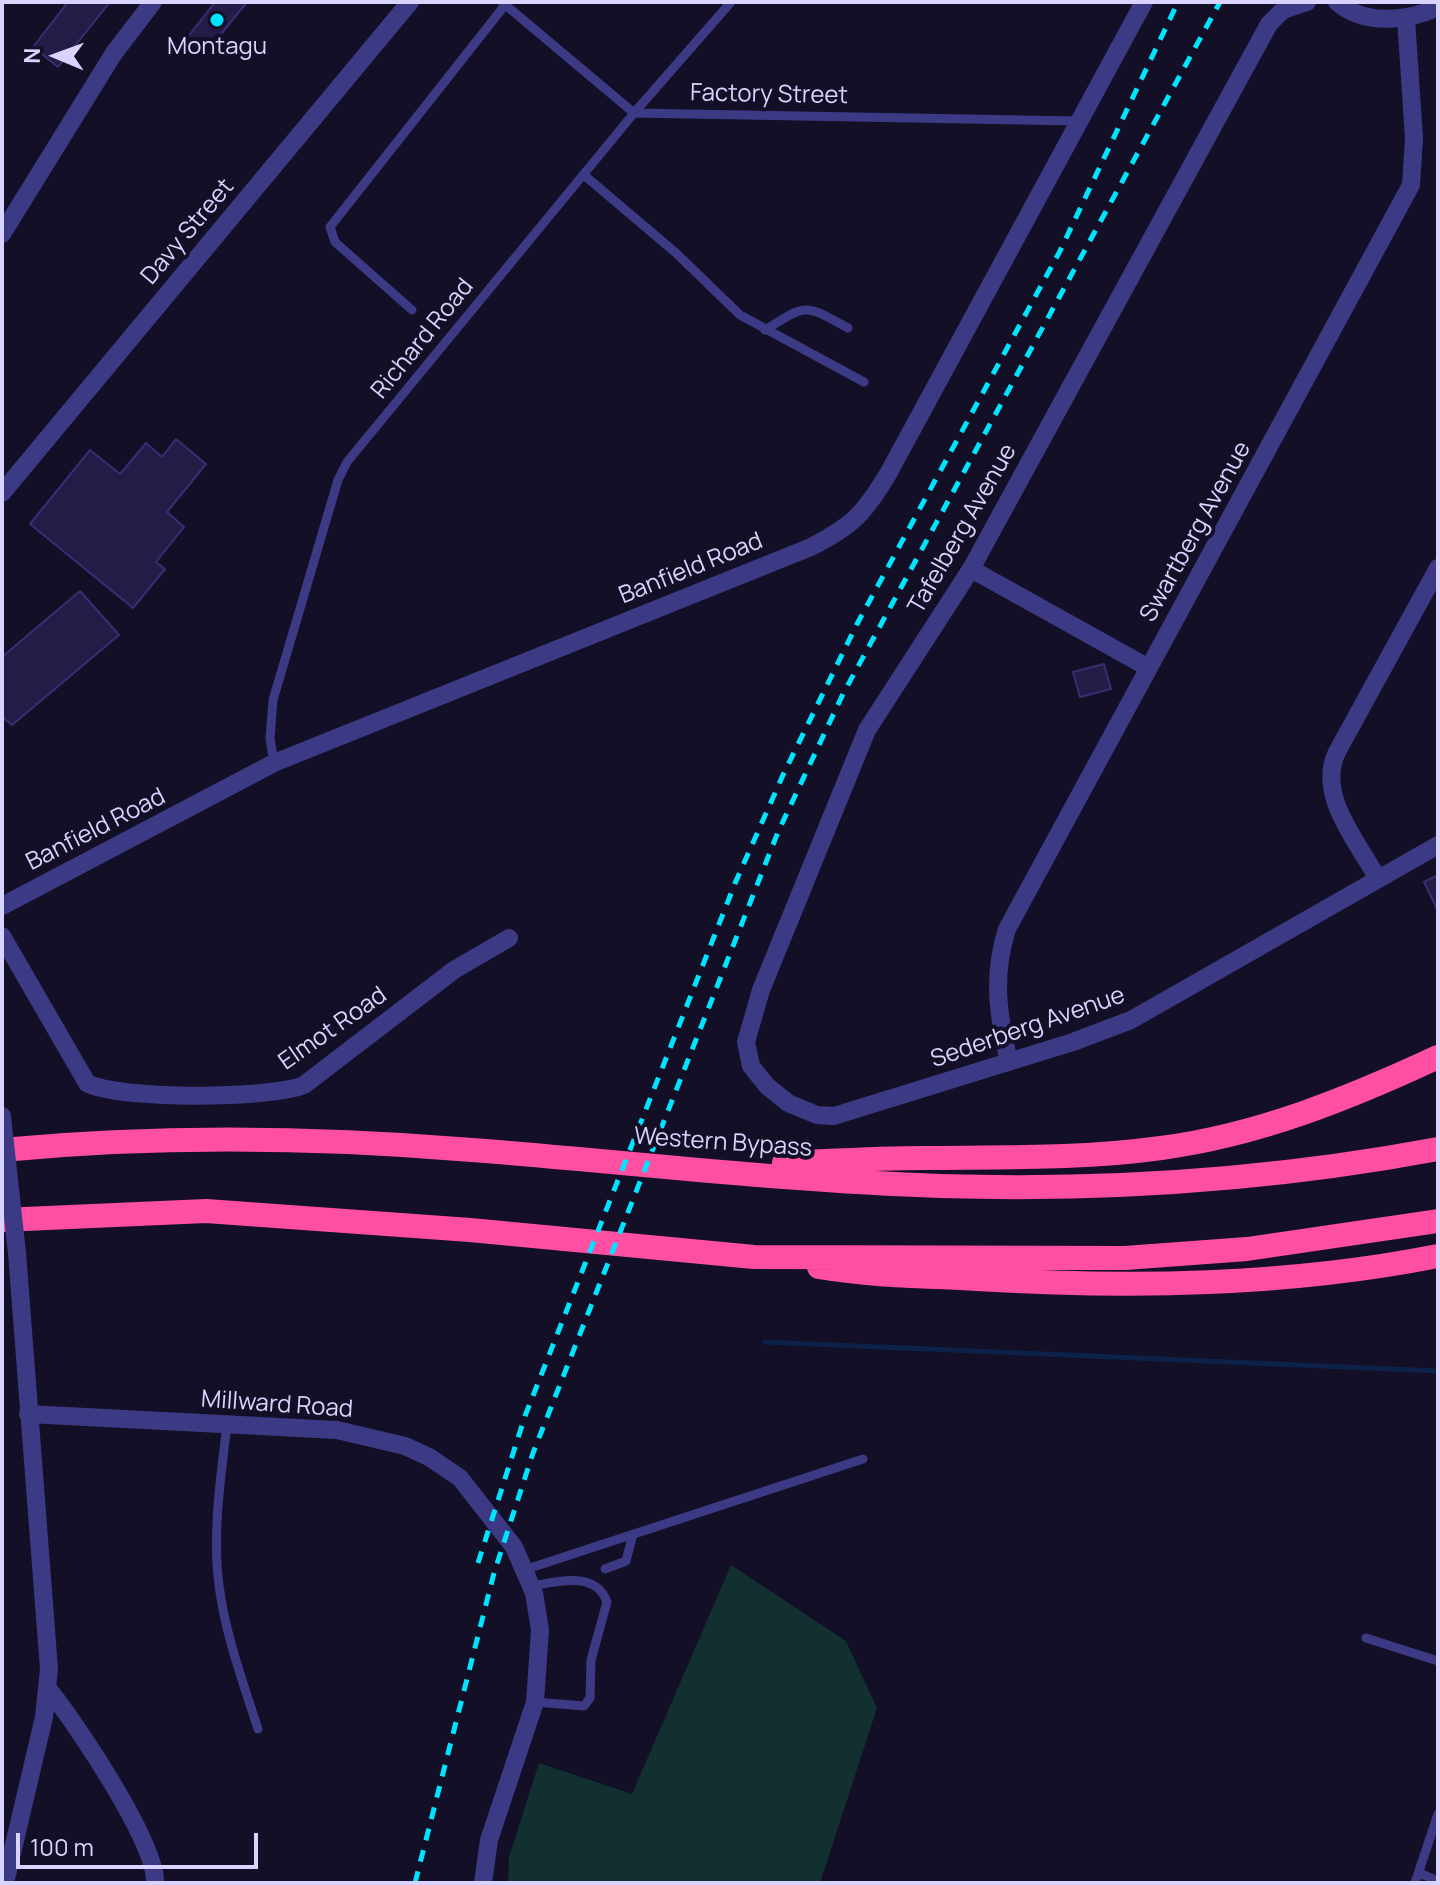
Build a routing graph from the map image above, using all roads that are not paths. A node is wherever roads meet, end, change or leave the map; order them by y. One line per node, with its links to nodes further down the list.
1 (153, 2): 13 (street)
2 (410, 2): 18 (street, Davy Street)
3 (731, 2): 10 (lane, Richard Road)
4 (1144, 2): 11 (street, Banfield Road)
5 (1307, 2): 20 (street, Tafelberg Avenue)
6 (1337, 2): 9 (street)
7 (504, 4): 10 (lane); 14 (lane)
8 (1438, 7): 9 (street)
9 (1406, 19): 21 (street, Swartberg Avenue)
10 (634, 113): 11 (lane, Factory Street); 12 (lane, Richard Road)
11 (1077, 121): 22 (street, Banfield Road)
12 (584, 175): 16 (lane); 22 (lane, Richard Road)
13 (2, 234)
14 (412, 310)
15 (848, 328): 16 (lane)
16 (765, 330): 17 (lane)
17 (864, 382)
18 (2, 493)
19 (1438, 568): 24 (street)
20 (971, 569): 21 (street); 30 (street, Tafelberg Avenue)
21 (1149, 668): 29 (street, Swartberg Avenue)
22 (274, 763): 25 (street, Banfield Road)
23 (1438, 845): 24 (street, Sederberg Avenue)
24 (1378, 879): 29 (street, Sederberg Avenue)
25 (2, 906)
26 (2, 936): 27 (street, Elmot Road)
27 (509, 938)
28 (1438, 1057): 34 (highway)
29 (1009, 1062): 30 (street, Sederberg Avenue)
30 (788, 1103)
31 (2, 1116): 39 (street, bridge)
32 (1438, 1149): 34 (highway, Western Bypass)
33 (2, 1150): 34 (highway, Western Bypass)
34 (662, 1167)
35 (2, 1220): 38 (highway)
36 (1438, 1221): 38 (highway)
37 (1438, 1256): 38 (highway)
38 (754, 1257)
39 (28, 1414): 40 (street, Millward Road); 47 (street)
40 (227, 1424): 44 (street, Millward Road); 49 (lane)
41 (863, 1459): 42 (lane)
42 (633, 1534): 43 (lane); 44 (lane)
43 (605, 1569)
44 (527, 1578): 48 (street, Millward Road); 48 (lane)
45 (1366, 1638): 46 (lane)
46 (1438, 1661)
47 (49, 1690): 53 (street); 54 (street)
48 (535, 1702): 55 (street, Millward Road)
49 (258, 1729)
50 (1438, 1814): 51 (lane)
51 (1419, 1873): 52 (lane); 56 (lane)
52 (1438, 1881)
53 (5, 1883)
54 (155, 1883)
55 (483, 1883)
56 (1415, 1883)

